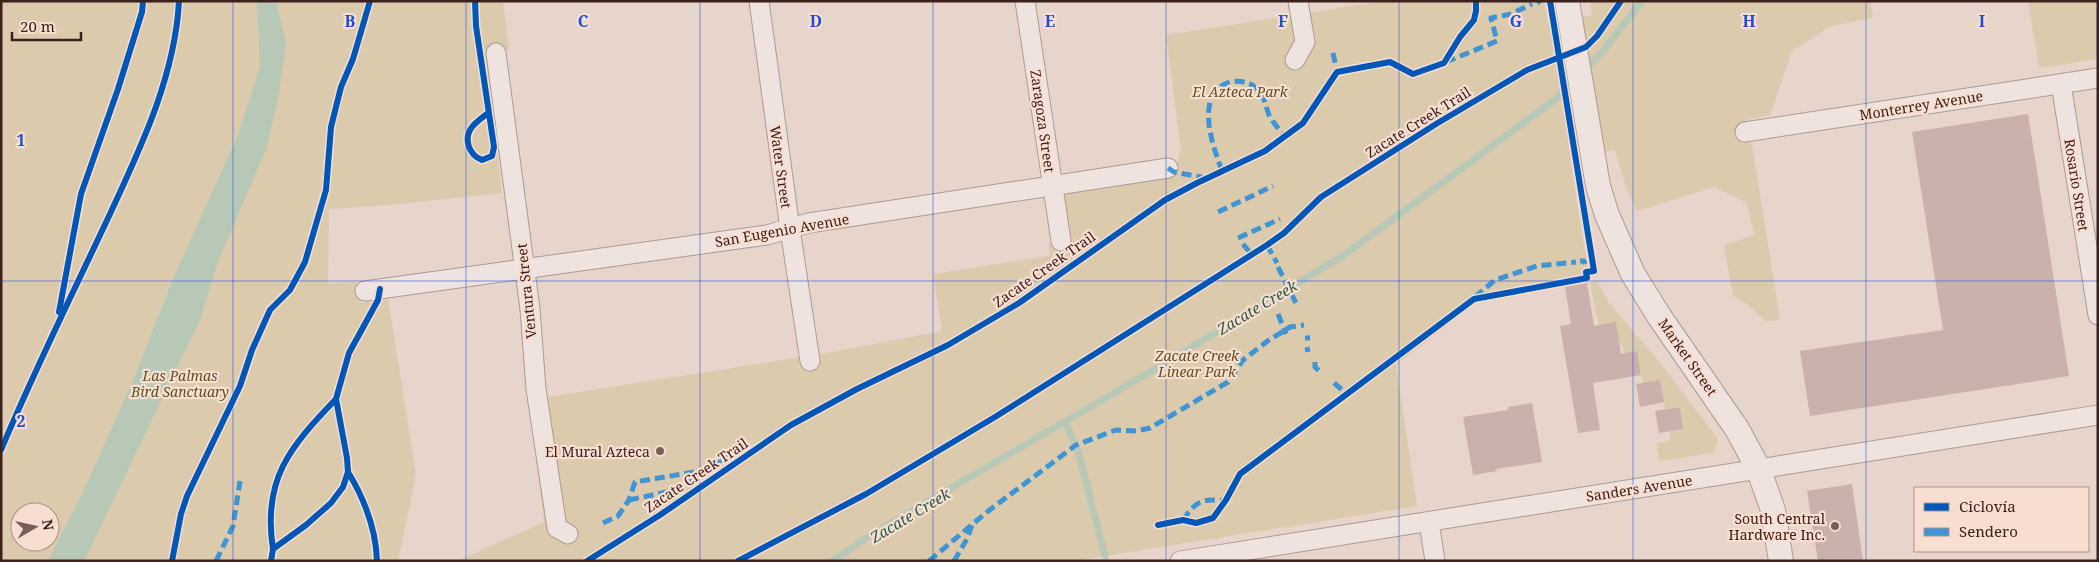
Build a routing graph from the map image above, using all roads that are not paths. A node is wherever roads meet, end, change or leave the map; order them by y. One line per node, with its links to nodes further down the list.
1 (760, 1): 12 (street, Water Street)
2 (1025, 1): 11 (street, Zaragoza Street)
3 (1298, 1): 6 (street)
4 (1568, 10): 19 (street, Market Street)
5 (496, 53): 14 (street, Ventura Street)
6 (1295, 60)
7 (2098, 78): 8 (street, Monterrey Avenue)
8 (2061, 84): 9 (street, Monterrey Avenue); 16 (street, Rosario Street)
9 (1745, 132)
10 (1168, 168): 11 (street, San Eugenio Avenue)
11 (1053, 187): 12 (street, San Eugenio Avenue); 13 (street, Zaragoza Street)
12 (790, 229): 14 (street, San Eugenio Avenue); 17 (street, Water Street)
13 (1061, 241)
14 (524, 268): 15 (street, San Eugenio Avenue); 21 (street, Ventura Street)
15 (365, 291)
16 (2098, 315)
17 (810, 361)
18 (2098, 415): 19 (street, Sanders Avenue)
19 (1758, 468): 20 (street, Sanders Avenue); 24 (street, Market Street)
20 (1429, 522): 22 (street, Sanders Avenue); 23 (street)
21 (562, 531)
22 (1180, 561)
23 (1435, 561)
24 (1781, 561)

